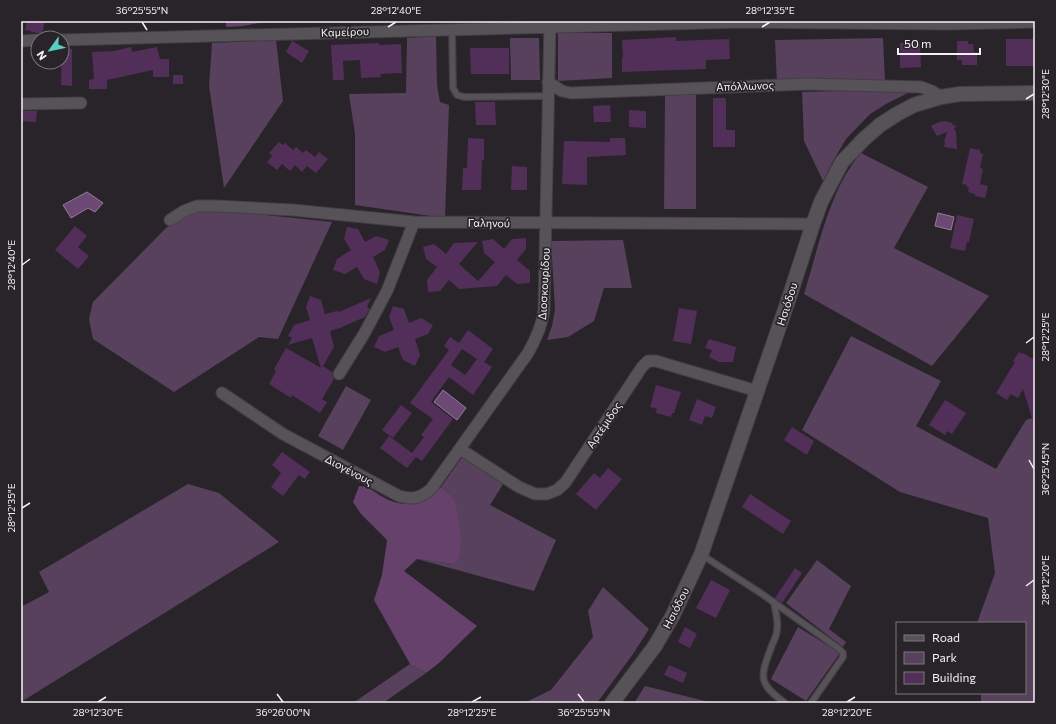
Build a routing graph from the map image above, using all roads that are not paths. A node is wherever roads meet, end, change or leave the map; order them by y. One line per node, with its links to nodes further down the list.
1 (948, 22): 2 (street, Καμείρου); 3 (street, Καμείρου)
2 (1035, 22)
3 (550, 24): 4 (street, Καμείρου); 6 (street, Διοσκουρίδου)
4 (452, 29): 5 (street, Καμείρου); 8 (lane)
5 (70, 40)
6 (548, 82): 8 (street, Διοσκουρίδου); 9 (street, Απόλλωνος)
7 (1035, 93): 9 (street, Ησιόδου)
8 (548, 96): 14 (street, Διοσκουρίδου)
9 (941, 97): 15 (street, Ησιόδου)
10 (81, 103): 11 (street)
11 (21, 104)
12 (170, 220): 13 (street, Γαληνού)
13 (414, 222): 14 (street, Γαληνού); 16 (street)
14 (546, 224): 15 (street, Γαληνού); 19 (street, Διοσκουρίδου)
15 (813, 224): 17 (street, Ησιόδου)
16 (339, 374)
17 (757, 391): 19 (street, Αρτέμιδος); 21 (street, Ησιόδου)
18 (222, 393): 20 (street, Διογένους)
19 (460, 449): 20 (street, Διοσκουρίδου)
20 (416, 498)
21 (701, 555): 22 (lane); 23 (street, Ησιόδου)
22 (774, 602): 24 (lane); 25 (lane)
23 (612, 703)
24 (785, 703)
25 (811, 703)

